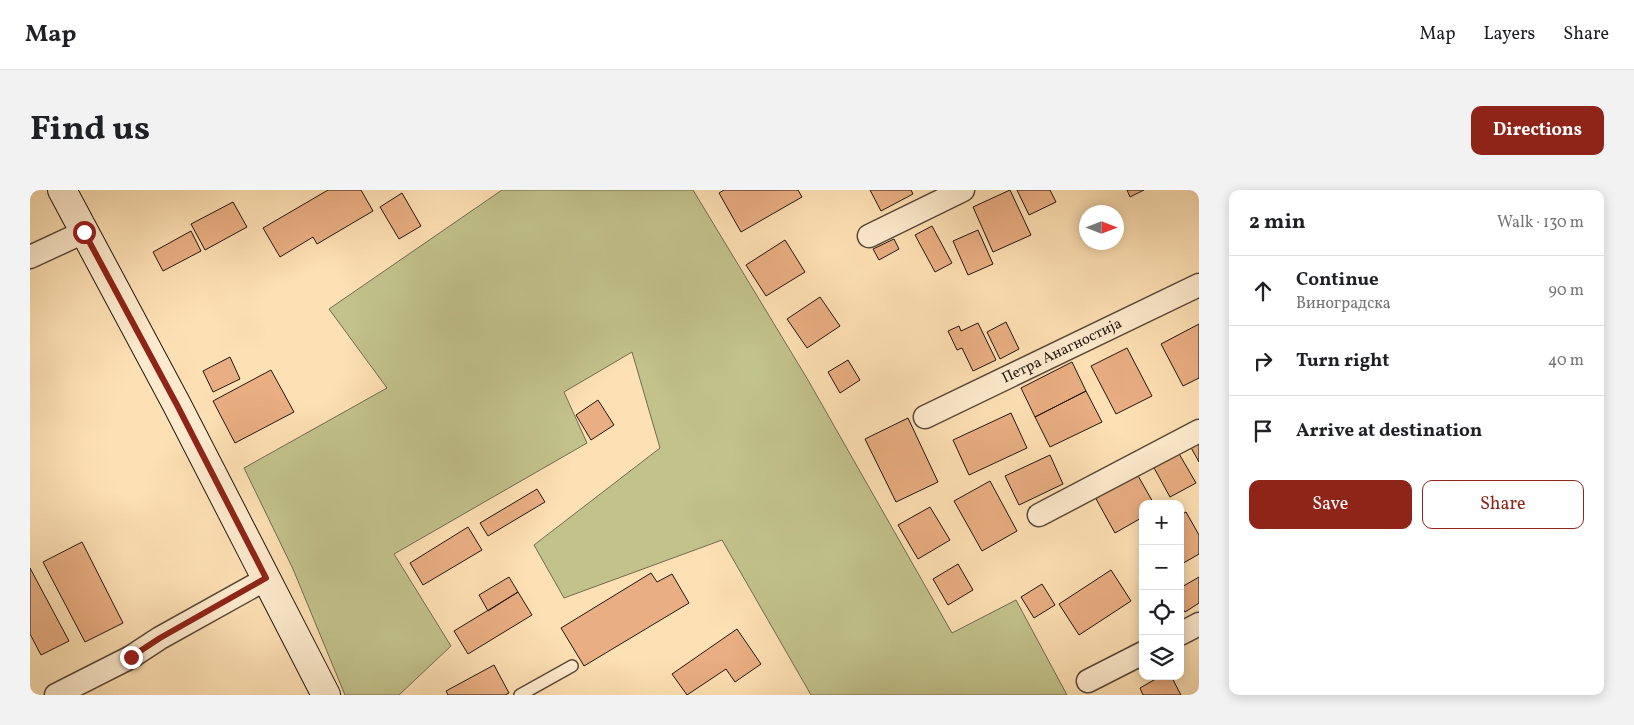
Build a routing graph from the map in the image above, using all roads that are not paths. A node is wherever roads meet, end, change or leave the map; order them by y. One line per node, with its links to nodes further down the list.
1 (62, 190): 3 (street)
2 (963, 190): 4 (street)
3 (84, 232): 5 (street); 10 (street)
4 (869, 236)
5 (30, 257)
6 (1199, 286): 7 (street, Петра Анагностија)
7 (925, 417)
8 (1199, 431): 9 (street)
9 (1039, 515)
10 (266, 578): 16 (street); 17 (street)
11 (1199, 624): 12 (street)
12 (1184, 632)
13 (1139, 655): 15 (street)
14 (572, 666): 18 (lane)
15 (1088, 681)
16 (56, 695)
17 (326, 695)
18 (520, 695)

